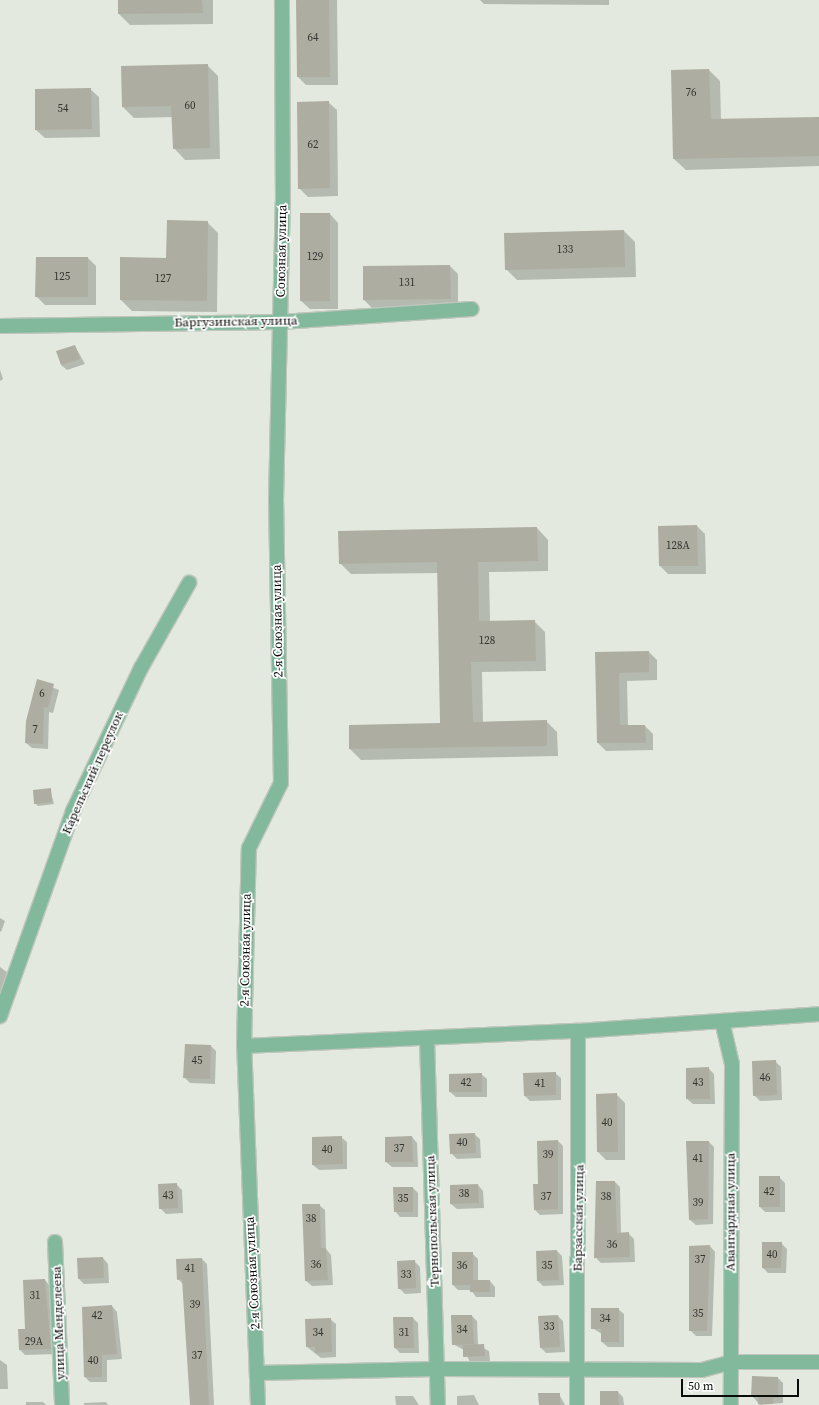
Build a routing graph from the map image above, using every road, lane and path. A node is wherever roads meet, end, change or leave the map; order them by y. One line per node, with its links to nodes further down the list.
1 (282, 0): 3 (street, Союзная улица)
2 (472, 309): 3 (street, Баргузинская улица)
3 (281, 322): 4 (street, Баргузинская улица); 5 (street, Союзная улица)
4 (0, 326)
5 (276, 501): 12 (street, 2-я Союзная улица)
6 (189, 583): 8 (street, Карельский переулок)
7 (819, 1014): 9 (street)
8 (0, 1016)
9 (722, 1021): 10 (street); 14 (street, Авангардная улица)
10 (578, 1031): 11 (street); 17 (street, Барзасская улица)
11 (427, 1038): 12 (street); 16 (street, Тернопольская улица)
12 (244, 1046): 18 (street, 2-я Союзная улица)
13 (55, 1242): 19 (street, улица Менделеева)
14 (731, 1362): 15 (street); 17 (street); 23 (street, Авангардная улица)
15 (819, 1362)
16 (437, 1369): 17 (street); 18 (street); 21 (street, Тернопольская улица)
17 (576, 1371): 22 (street, Барзасская улица)
18 (257, 1373): 20 (street, 2-я Союзная улица)
19 (62, 1405)
20 (258, 1405)
21 (438, 1405)
22 (576, 1405)
23 (731, 1405)

